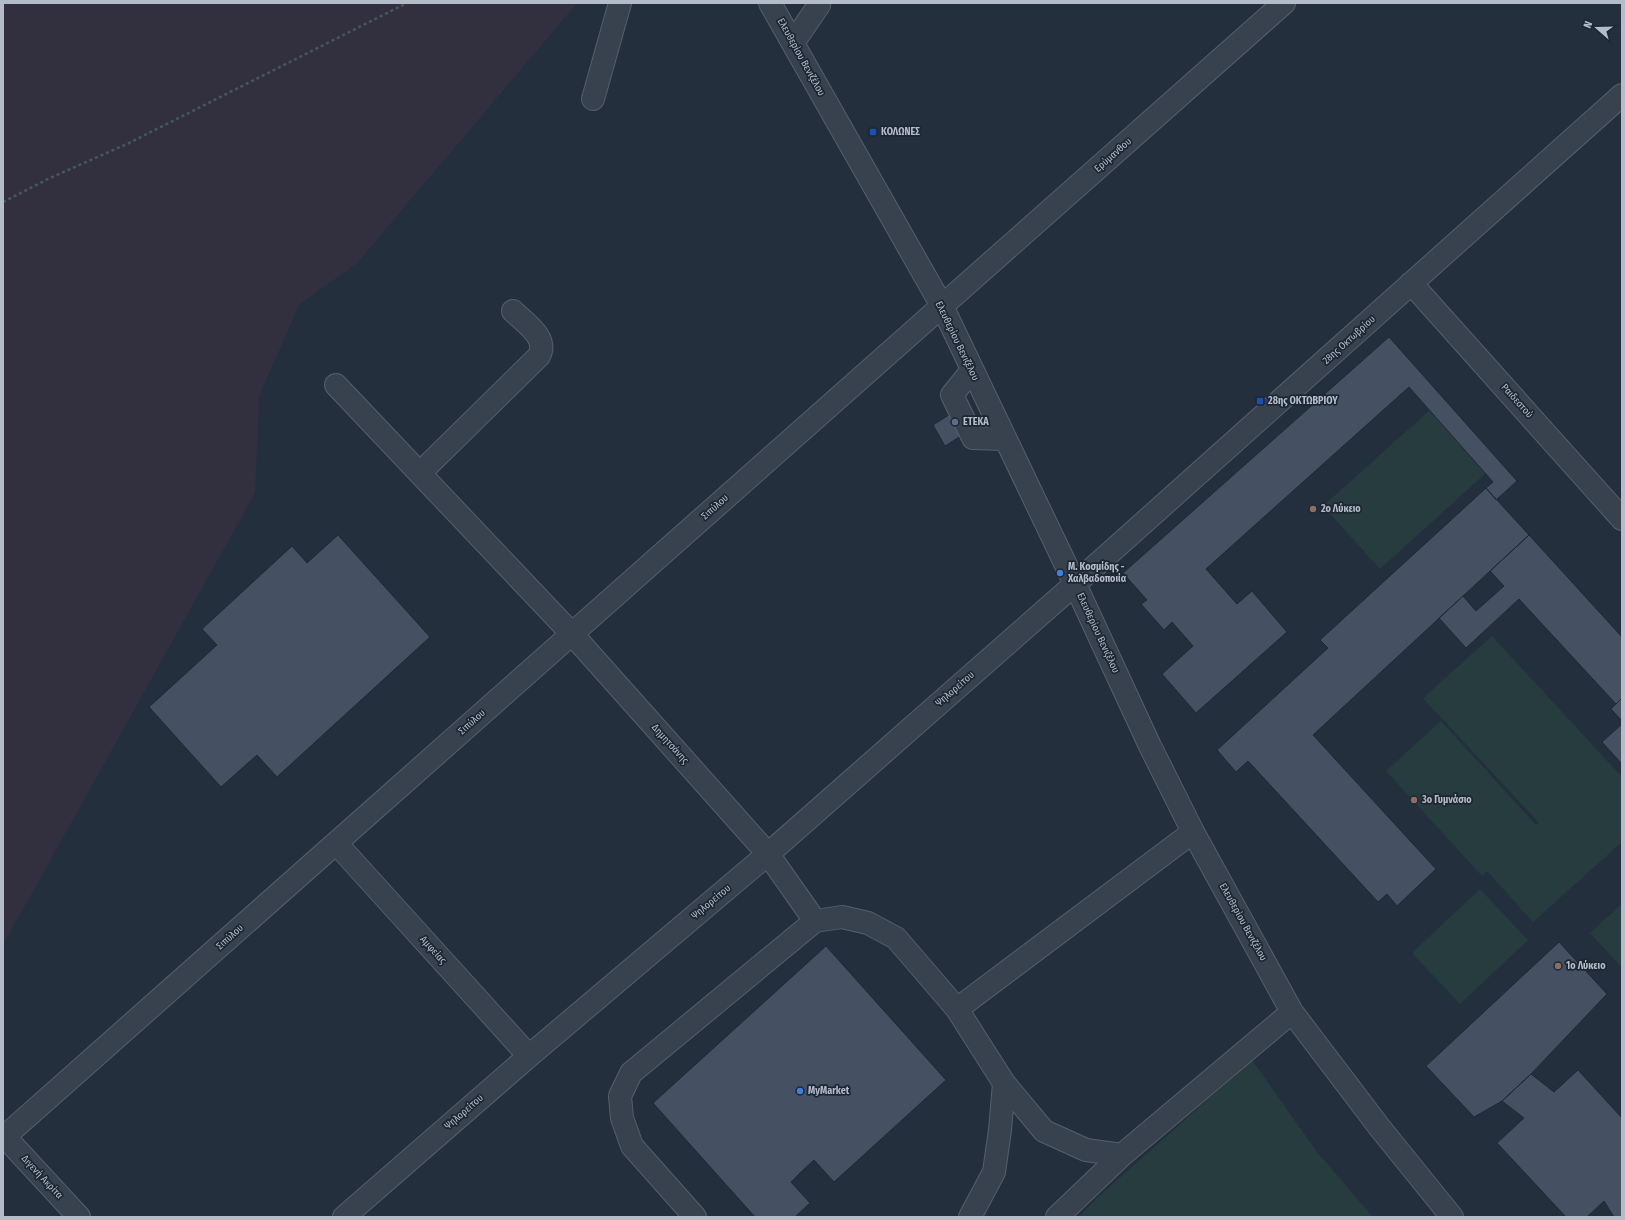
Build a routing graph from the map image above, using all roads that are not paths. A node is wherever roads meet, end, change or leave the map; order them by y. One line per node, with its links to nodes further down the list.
1 (620, 3): 7 (street)
2 (770, 3): 5 (street, Ελευθερίου Βενιζέλου)
3 (818, 3): 5 (street)
4 (1284, 3): 9 (street, Ερύμανθου)
5 (793, 43): 9 (street, Ελευθερίου Βενιζέλου)
6 (1622, 95): 8 (street, 28ης Οκτωβρίου)
7 (593, 99)
8 (1412, 284): 15 (street, Ραιδεστού); 16 (street, 28ης Οκτωβρίου)
9 (942, 306): 11 (street, Ελευθερίου Βενιζέλου); 17 (street, Σιπύλου)
10 (513, 311): 14 (street)
11 (972, 370): 13 (street, Ελευθερίου Βενιζέλου); 13 (street)
12 (336, 385): 14 (street, Δημητσάνης)
13 (1005, 438): 16 (street, Ελευθερίου Βενιζέλου)
14 (420, 473): 17 (street, Δημητσάνης)
15 (1622, 519)
16 (1075, 584): 18 (street, Ελευθερίου Βενιζέλου); 20 (street, Ψηλορείτου)
17 (572, 634): 19 (street, Σιπύλου); 20 (street, Δημητσάνης)
18 (1193, 832): 22 (street); 23 (street, Ελευθερίου Βενιζέλου)
19 (336, 843): 24 (street, Αμφείας); 26 (street, Σιπύλου)
20 (768, 854): 21 (street, Δημητσάνης); 24 (street, Ψηλορείτου)
21 (815, 921): 22 (street); 31 (street)
22 (957, 1009): 25 (street)
23 (1292, 1012): 27 (street); 28 (street, Ελευθερίου Βενιζέλου)
24 (529, 1056): 30 (street, Ψηλορείτου)
25 (1004, 1083): 27 (street); 32 (street)
26 (4, 1138): 29 (street, Διγενή Ακρίτα)
27 (1122, 1155): 33 (street)
28 (1444, 1214)
29 (79, 1217)
30 (344, 1217)
31 (695, 1217)
32 (970, 1217)
33 (1057, 1217)

